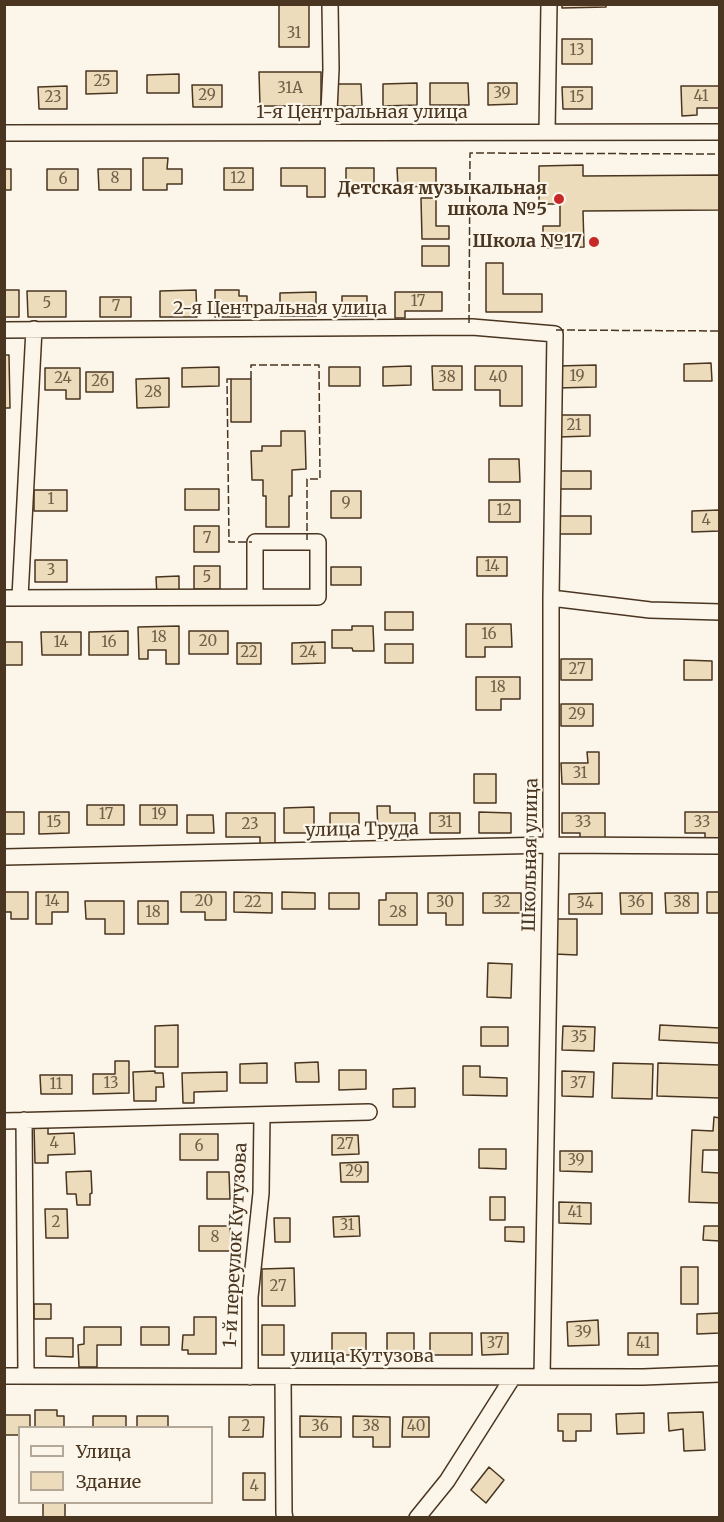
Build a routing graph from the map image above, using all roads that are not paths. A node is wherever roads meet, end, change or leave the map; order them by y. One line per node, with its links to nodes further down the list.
1 (330, 4): 3 (street)
2 (549, 4): 4 (street)
3 (328, 132): 4 (street, 1-я Центральная улица); 6 (street, 1-я Центральная улица)
4 (547, 132): 5 (street, 1-я Центральная улица)
5 (720, 132)
6 (4, 133)
7 (34, 329): 8 (street, 2-я Центральная улица); 9 (street, 2-я Центральная улица); 10 (street)
8 (4, 330)
9 (555, 334): 13 (street, Школьная улица)
10 (20, 597): 11 (street); 12 (street)
11 (255, 597): 11 (street)
12 (4, 598)
13 (551, 598): 14 (street); 15 (street, Школьная улица)
14 (720, 612)
15 (551, 845): 16 (street, улица Труда); 17 (street, улица Труда); 28 (street, Школьная улица)
16 (720, 846)
17 (4, 856)
18 (369, 1112): 19 (street, 1-й переулок Кутузова)
19 (262, 1115): 20 (street, 1-й переулок Кутузова); 25 (street, 1-й переулок Кутузова)
20 (24, 1120): 21 (street, 1-й переулок Кутузова); 24 (street)
21 (4, 1121)
22 (720, 1374): 28 (street, улица Кутузова)
23 (4, 1376): 24 (street, улица Кутузова)
24 (26, 1376): 25 (street, улица Кутузова)
25 (250, 1377): 26 (street, улица Кутузова)
26 (284, 1377): 27 (street, улица Кутузова); 29 (street)
27 (513, 1377): 28 (street, улица Кутузова); 30 (street)
28 (542, 1377)
29 (285, 1518)
30 (417, 1518)

